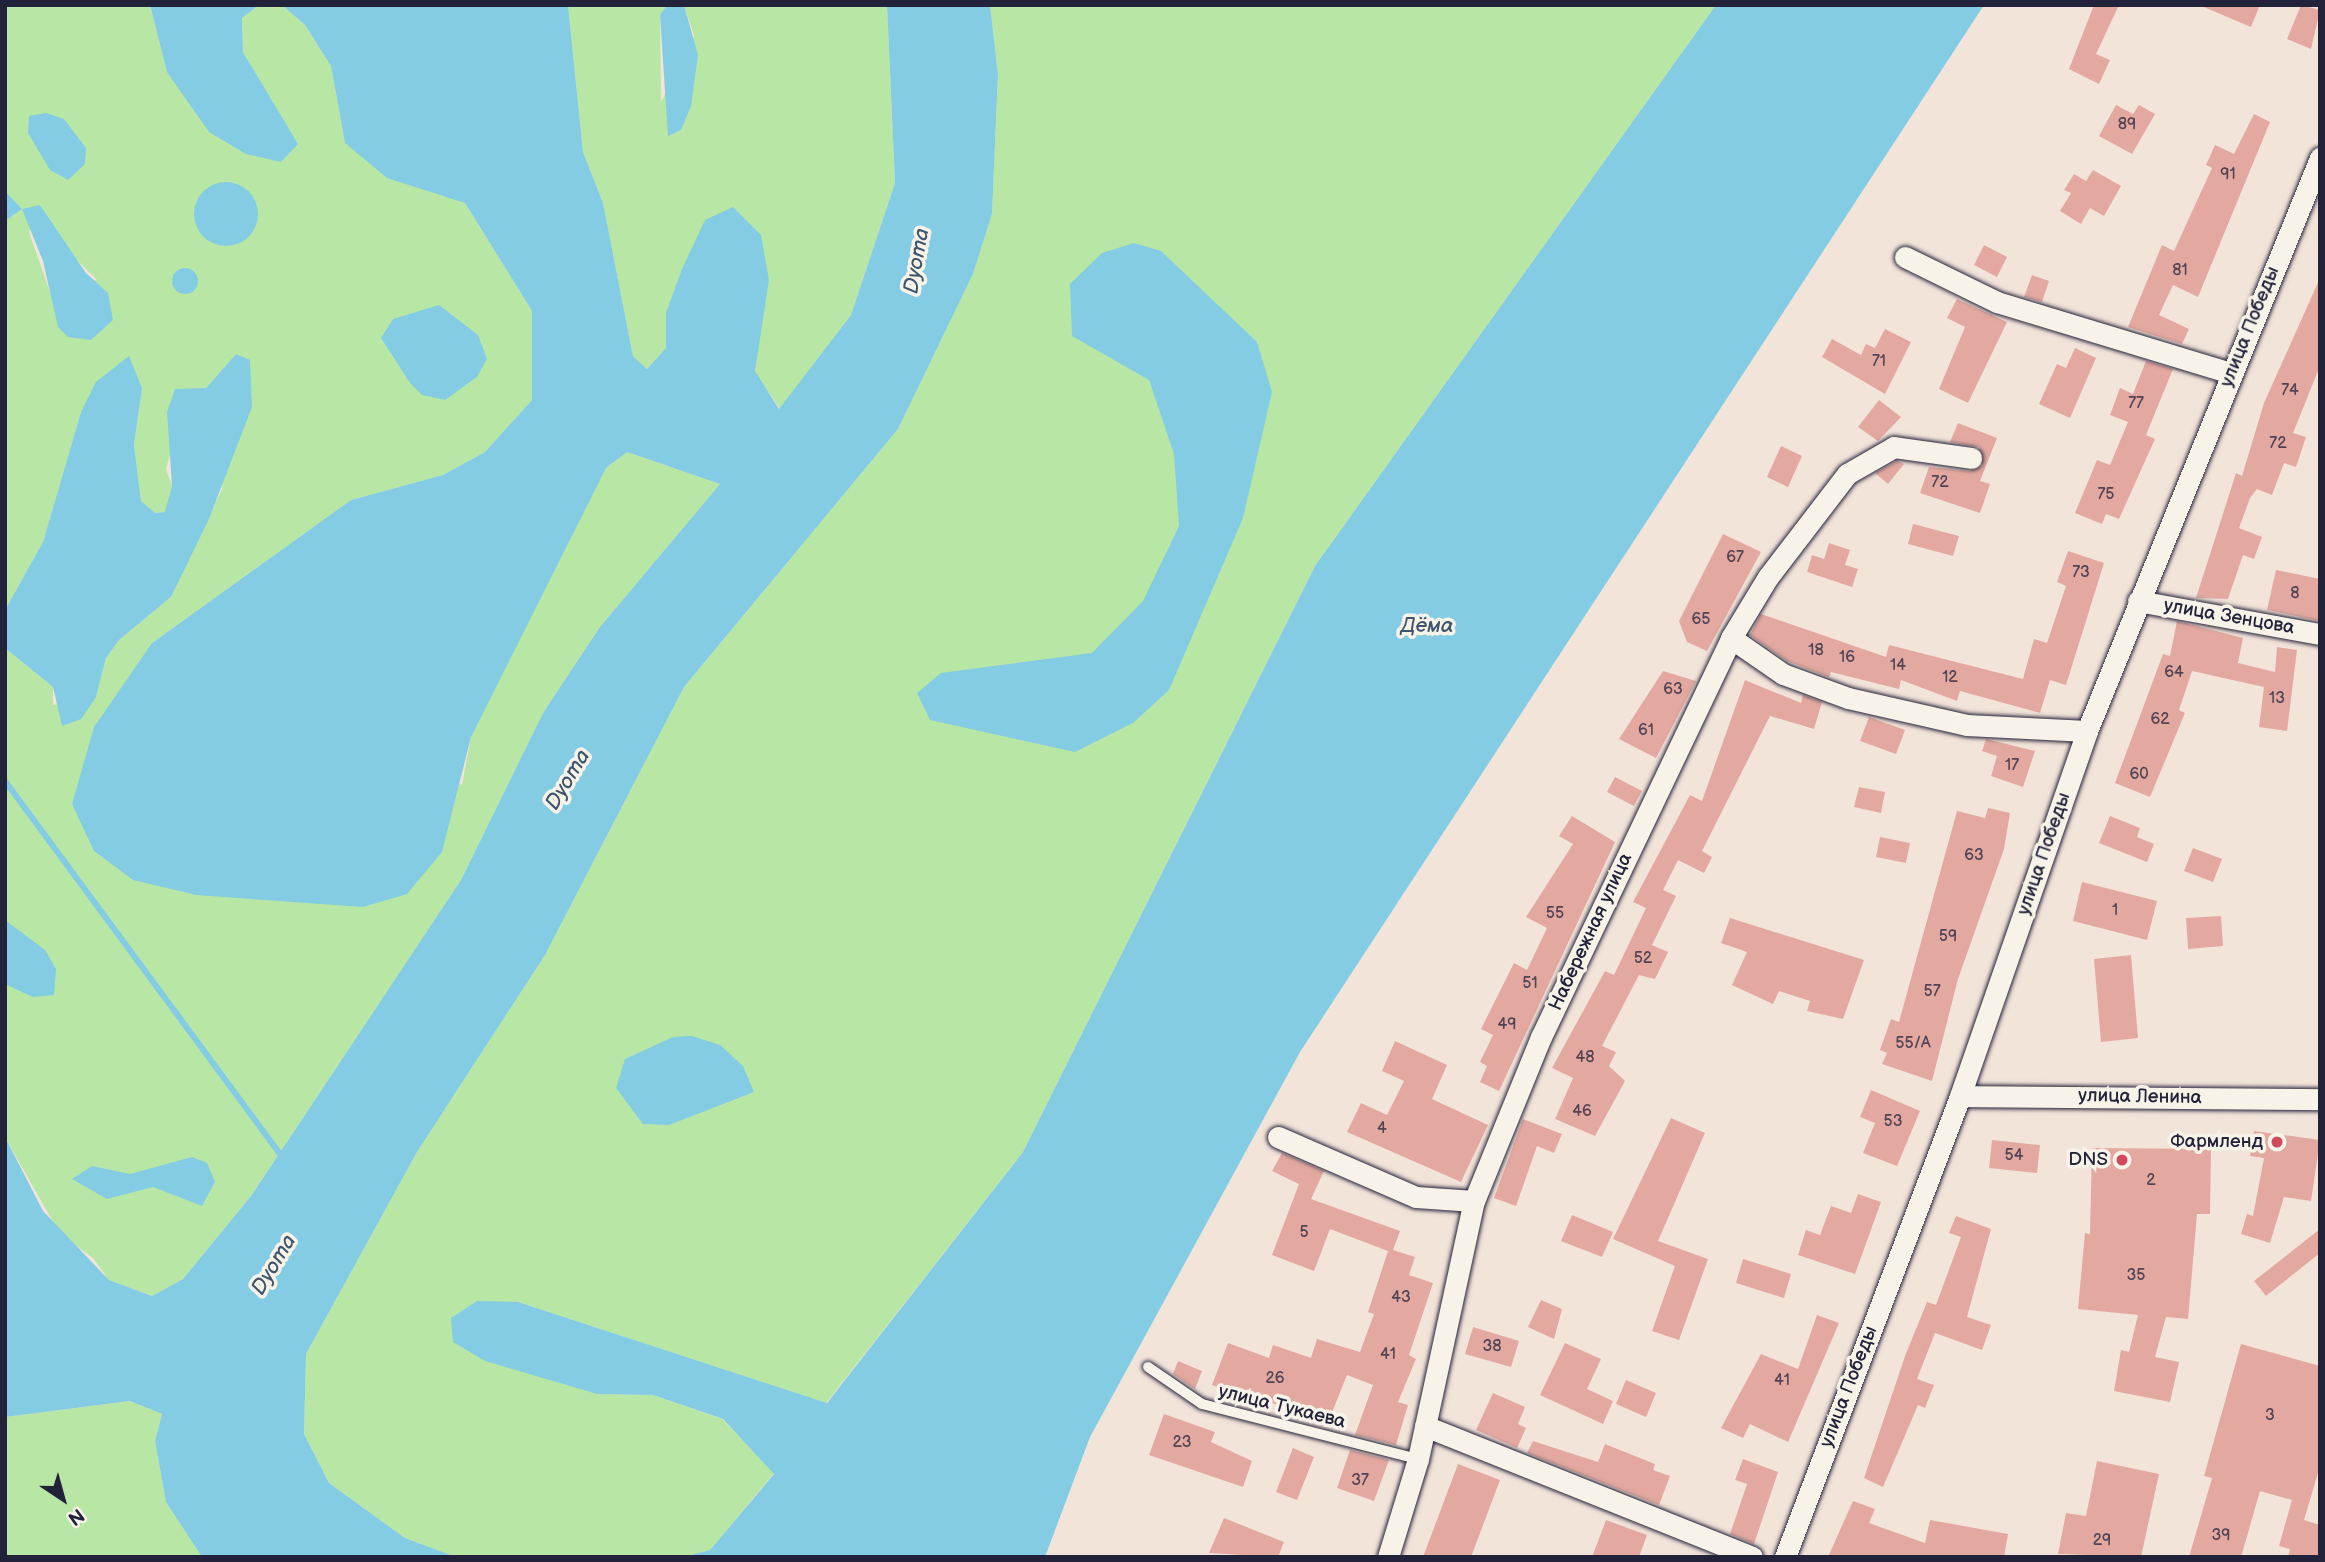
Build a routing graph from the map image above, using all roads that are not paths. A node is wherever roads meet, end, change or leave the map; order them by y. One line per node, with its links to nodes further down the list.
1 (2320, 159): 3 (street, улица Победы)
2 (1905, 257): 3 (street)
3 (2231, 373): 5 (street, улица Победы)
4 (1970, 458): 7 (street, Набережная улица)
5 (2138, 601): 6 (street, улица Зенцова); 8 (street, улица Победы)
6 (2320, 634)
7 (1731, 638): 8 (street); 12 (street, Набережная улица)
8 (2087, 731): 9 (street, улица Победы)
9 (1960, 1096): 10 (street, улица Ленина); 18 (street, улица Победы)
10 (2320, 1099)
11 (1278, 1137): 12 (street)
12 (1474, 1201): 14 (street, Набережная улица)
13 (1148, 1367): 15 (lane, улица Тукаева)
14 (1425, 1426): 15 (street, Набережная улица); 17 (street)
15 (1418, 1459): 16 (street, Набережная улица)
16 (1388, 1557)
17 (1752, 1557)
18 (1785, 1557)

